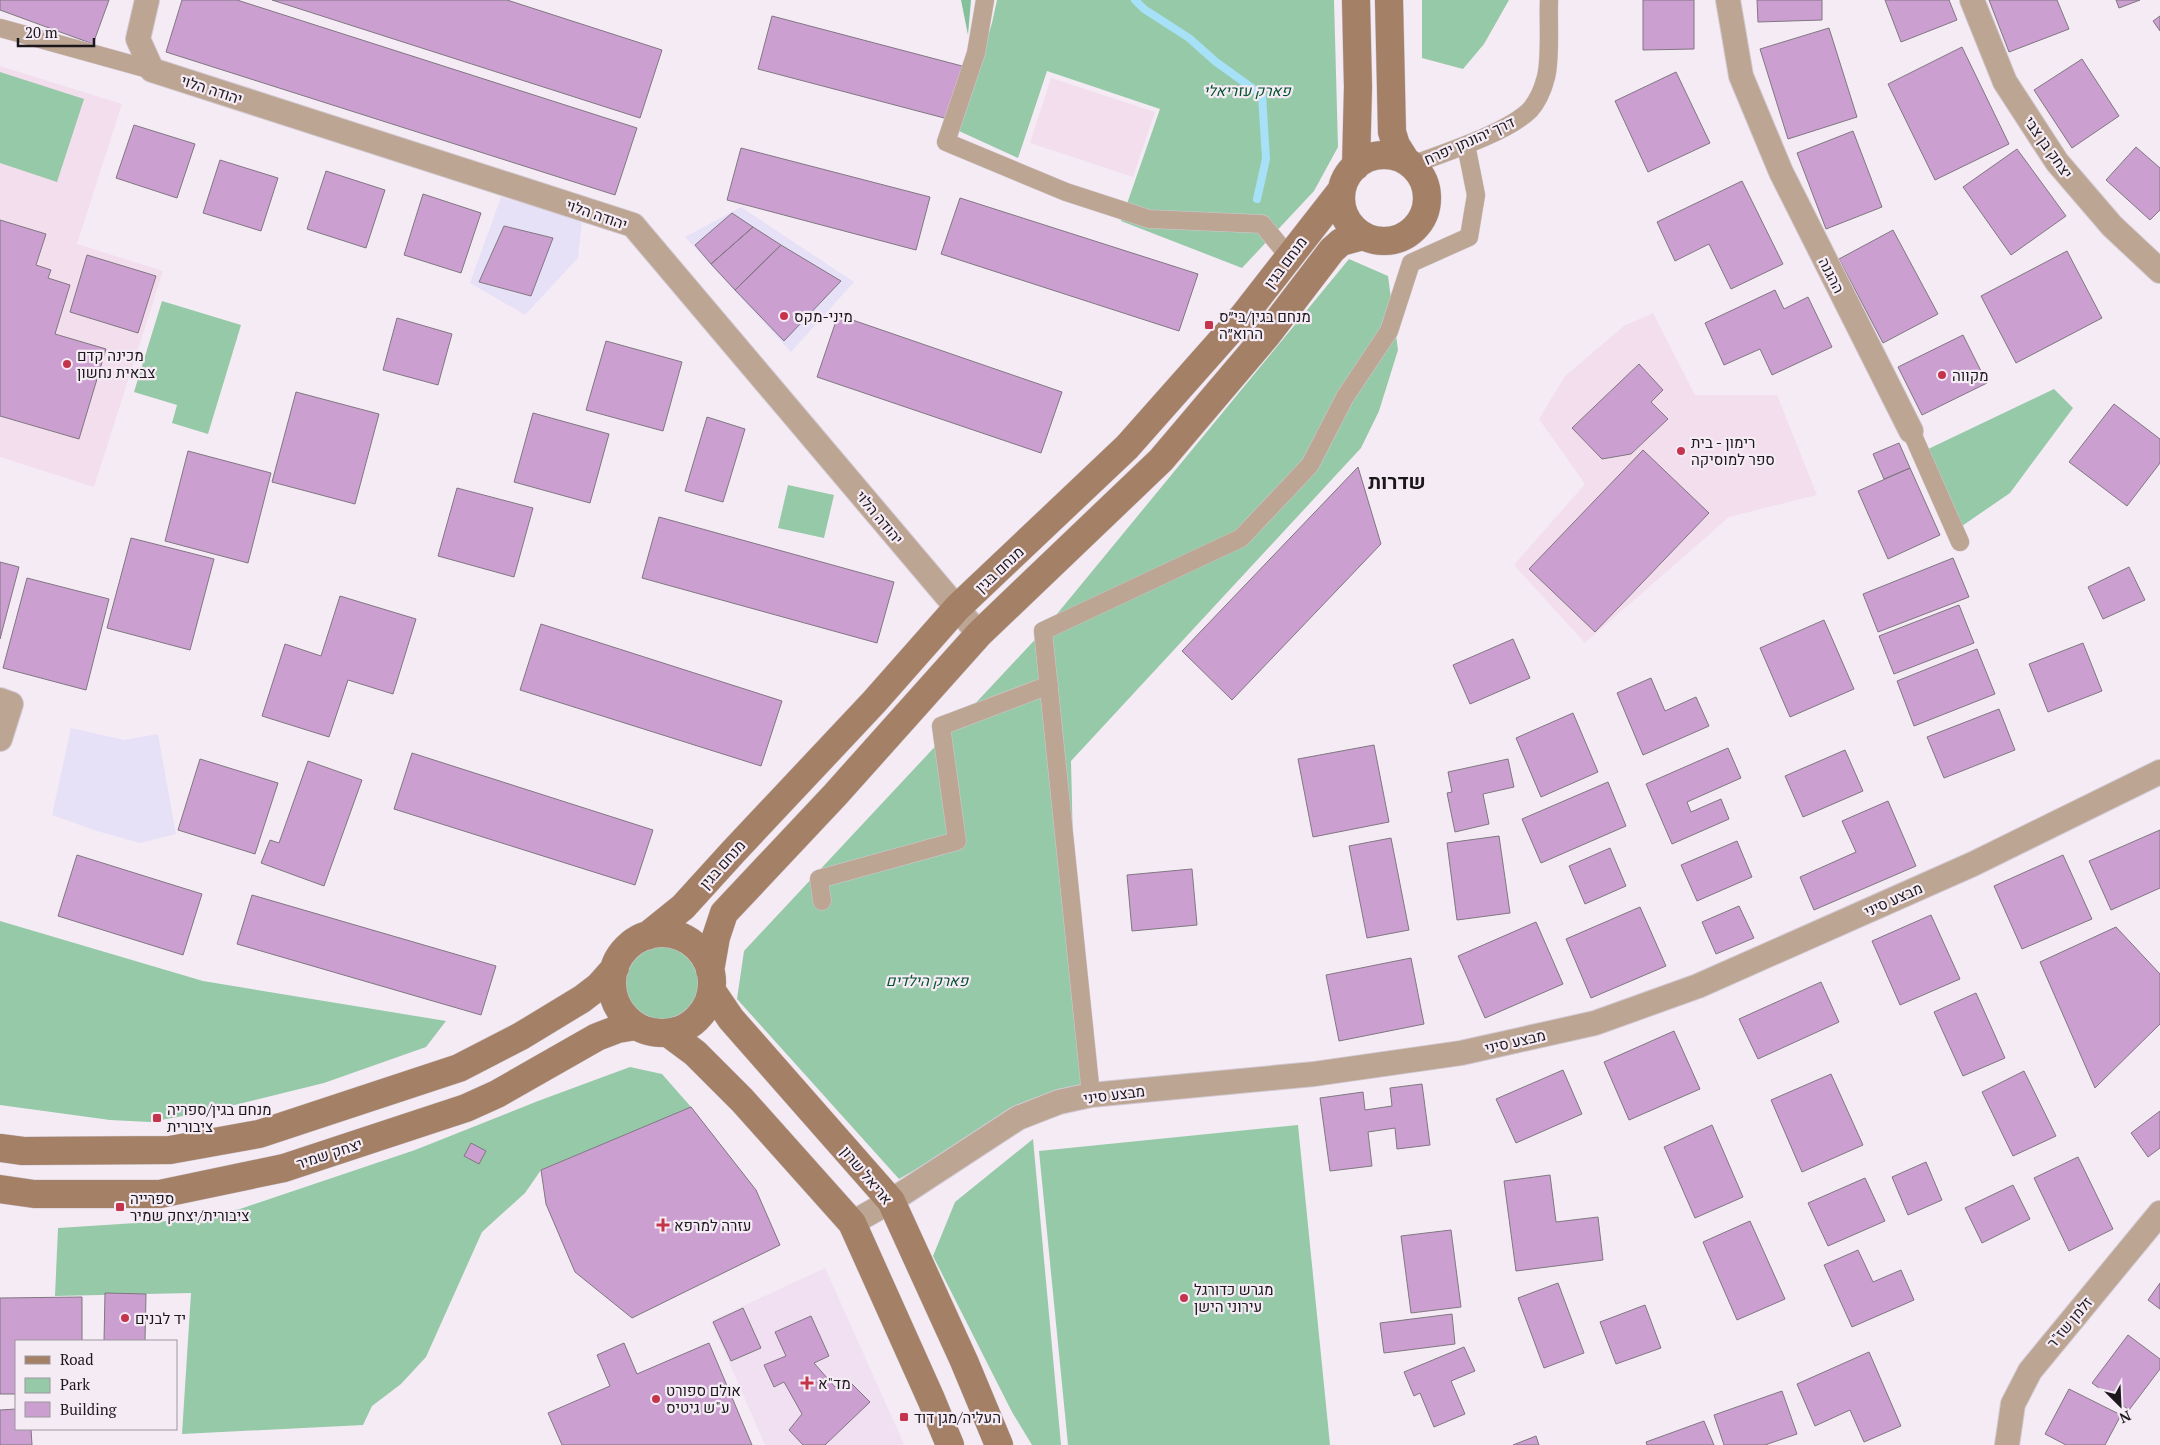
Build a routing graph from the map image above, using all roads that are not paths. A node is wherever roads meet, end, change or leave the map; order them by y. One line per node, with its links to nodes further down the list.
1 (147, 0): 9 (street)
2 (985, 0): 15 (street)
3 (1356, 0): 12 (main road)
4 (1389, 0): 11 (main road)
5 (1548, 0): 10 (street, דרך יהונתן יפרח)
6 (1728, 0): 17 (street, ההגנה)
7 (1972, 0): 16 (street, יצחק בן צבי)
8 (0, 28): 9 (street)
9 (152, 70): 19 (street, יהודה הלוי)
10 (1466, 145): 11 (street, דרך יהונתן יפרח); 21 (street)
11 (1409, 163): 12 (main road); 14 (main road)
12 (1356, 166): 13 (main road)
13 (1340, 192): 14 (main road); 15 (main road, מנחם בגין)
14 (1363, 236): 20 (main road, מנחם בגין)
15 (1290, 258): 19 (main road, מנחם בגין)
16 (2160, 271)
17 (1911, 431): 18 (street, ההגנה)
18 (1960, 542)
19 (957, 608): 20 (street, יהודה הלוי); 26 (main road, מנחם בגין)
20 (979, 634): 28 (main road, מנחם בגין)
21 (1049, 685): 25 (street); 31 (street)
22 (5, 702): 23 (street)
23 (0, 739)
24 (2160, 772): 31 (street, מבצע סיני)
25 (822, 901)
26 (647, 936): 27 (main road); 28 (main road)
27 (614, 968): 29 (main road); 32 (main road)
28 (711, 981): 30 (main road); 34 (main road, אריאל שרון)
29 (636, 1026): 30 (main road); 33 (main road, יצחק שמיר)
30 (668, 1033): 36 (main road)
31 (1091, 1095): 34 (street, מבצע סיני)
32 (0, 1148)
33 (0, 1189)
34 (891, 1201): 36 (street, מבצע סיני); 38 (main road, אריאל שרון)
35 (2160, 1213): 39 (street, זלמן שז"ר)
36 (852, 1223): 37 (main road)
37 (950, 1445)
38 (999, 1445)
39 (2007, 1445)

